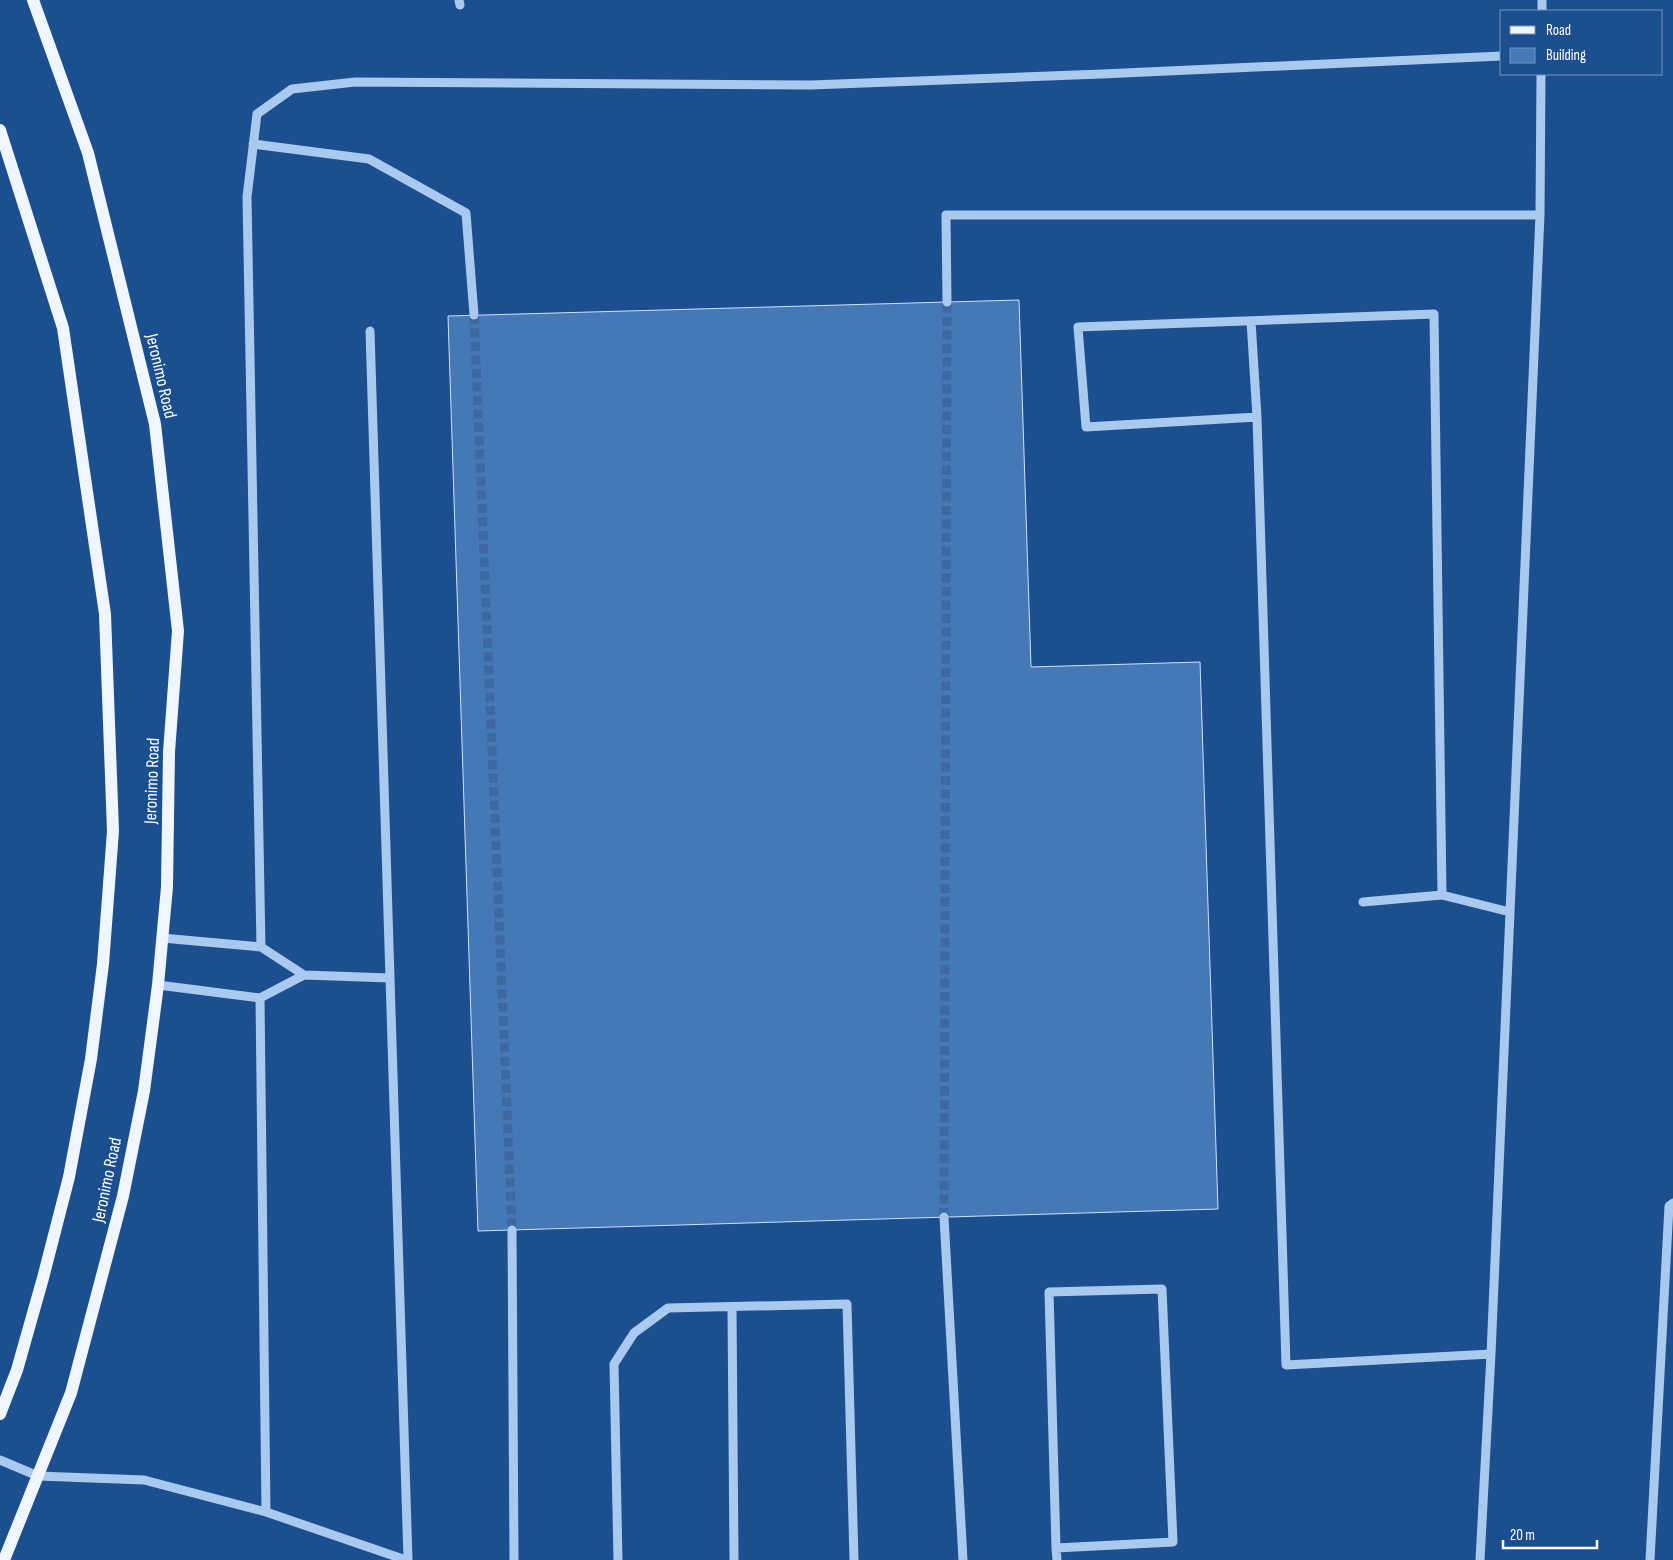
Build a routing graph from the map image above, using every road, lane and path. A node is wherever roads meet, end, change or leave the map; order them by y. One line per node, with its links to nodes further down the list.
1 (32, 0): 15 (main road, Jeronimo Road)
2 (1500, 56): 5 (street)
3 (1542, 75): 6 (street)
4 (0, 130): 26 (main road)
5 (253, 144): 8 (street); 16 (street)
6 (1540, 214): 7 (street); 14 (street)
7 (947, 302)
8 (474, 315)
9 (1251, 321): 11 (street); 11 (street); 12 (street)
10 (370, 331): 18 (street)
11 (1257, 417): 25 (street)
12 (1442, 895): 13 (street); 14 (street)
13 (1364, 902)
14 (1510, 912): 25 (street)
15 (162, 938): 16 (street); 19 (main road, Jeronimo Road)
16 (261, 947): 17 (street)
17 (304, 975): 18 (street); 20 (street)
18 (390, 978): 32 (street)
19 (158, 985): 20 (street); 28 (main road, Jeronimo Road)
20 (260, 998): 29 (street)
21 (1673, 1203): 40 (street)
22 (944, 1217): 37 (street)
23 (512, 1230): 33 (street)
24 (732, 1307): 34 (street); 35 (street); 36 (street)
25 (1491, 1354): 39 (street)
26 (0, 1414)
27 (0, 1460): 28 (street)
28 (38, 1476): 29 (street); 31 (main road, Jeronimo Road)
29 (266, 1512): 32 (street)
30 (1056, 1548): 30 (street); 38 (street)
31 (4, 1560)
32 (407, 1560)
33 (514, 1560)
34 (618, 1560)
35 (734, 1560)
36 (854, 1560)
37 (964, 1560)
38 (1056, 1560)
39 (1480, 1560)
40 (1650, 1560)

